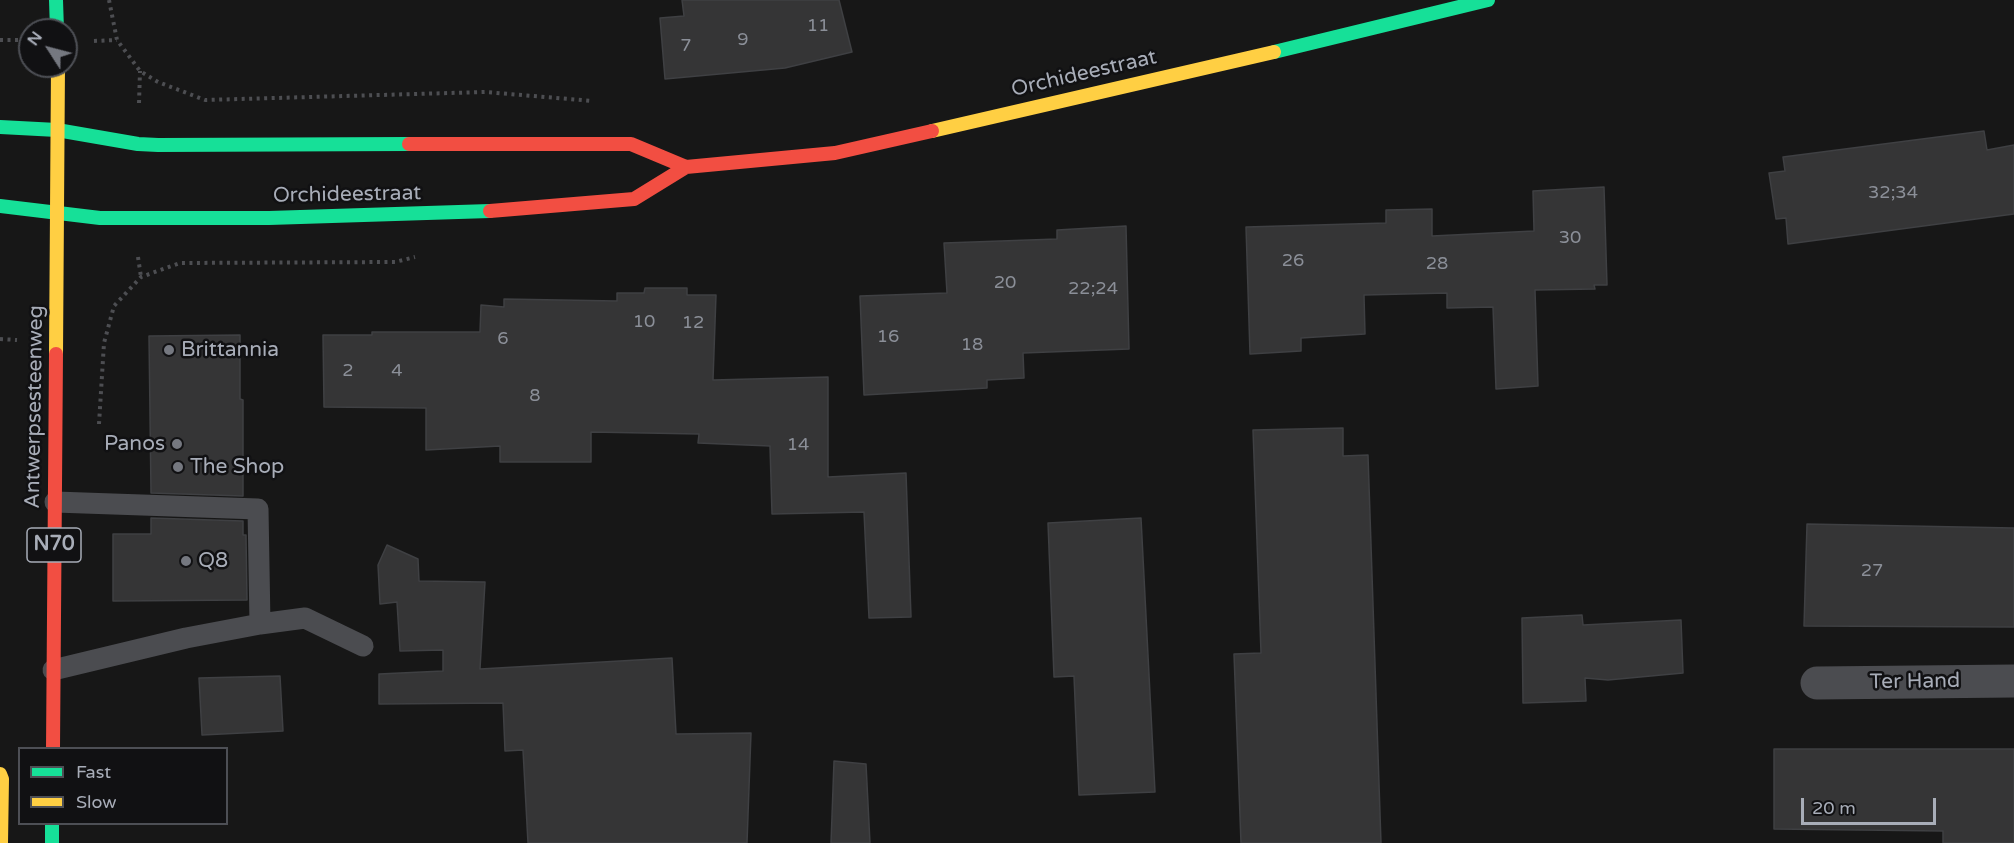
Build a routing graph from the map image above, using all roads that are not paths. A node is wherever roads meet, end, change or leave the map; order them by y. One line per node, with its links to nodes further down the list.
1 (56, 0): 3 (main road)
2 (1488, 0): 7 (main road, Orchideestraat)
3 (57, 18)
4 (58, 78): 6 (main road, Antwerpsesteenweg / N70)
5 (0, 127): 6 (main road, Orchideestraat)
6 (57, 130): 7 (main road, Orchideestraat); 9 (main road, Antwerpsesteenweg / N70)
7 (686, 167): 9 (main road, Orchideestraat)
8 (0, 206): 9 (main road, Orchideestraat)
9 (57, 212): 10 (main road, Antwerpsesteenweg / N70)
10 (55, 502): 11 (lane); 13 (main road, Antwerpsesteenweg / N70)
11 (260, 624): 12 (lane); 13 (lane)
12 (363, 646)
13 (53, 670): 16 (main road, Antwerpsesteenweg / N70)
14 (2014, 681): 15 (street, Ter Hand)
15 (1817, 683)
16 (53, 747)
17 (0, 774): 19 (main road)
18 (52, 825): 20 (main road)
19 (1, 843)
20 (52, 843)

